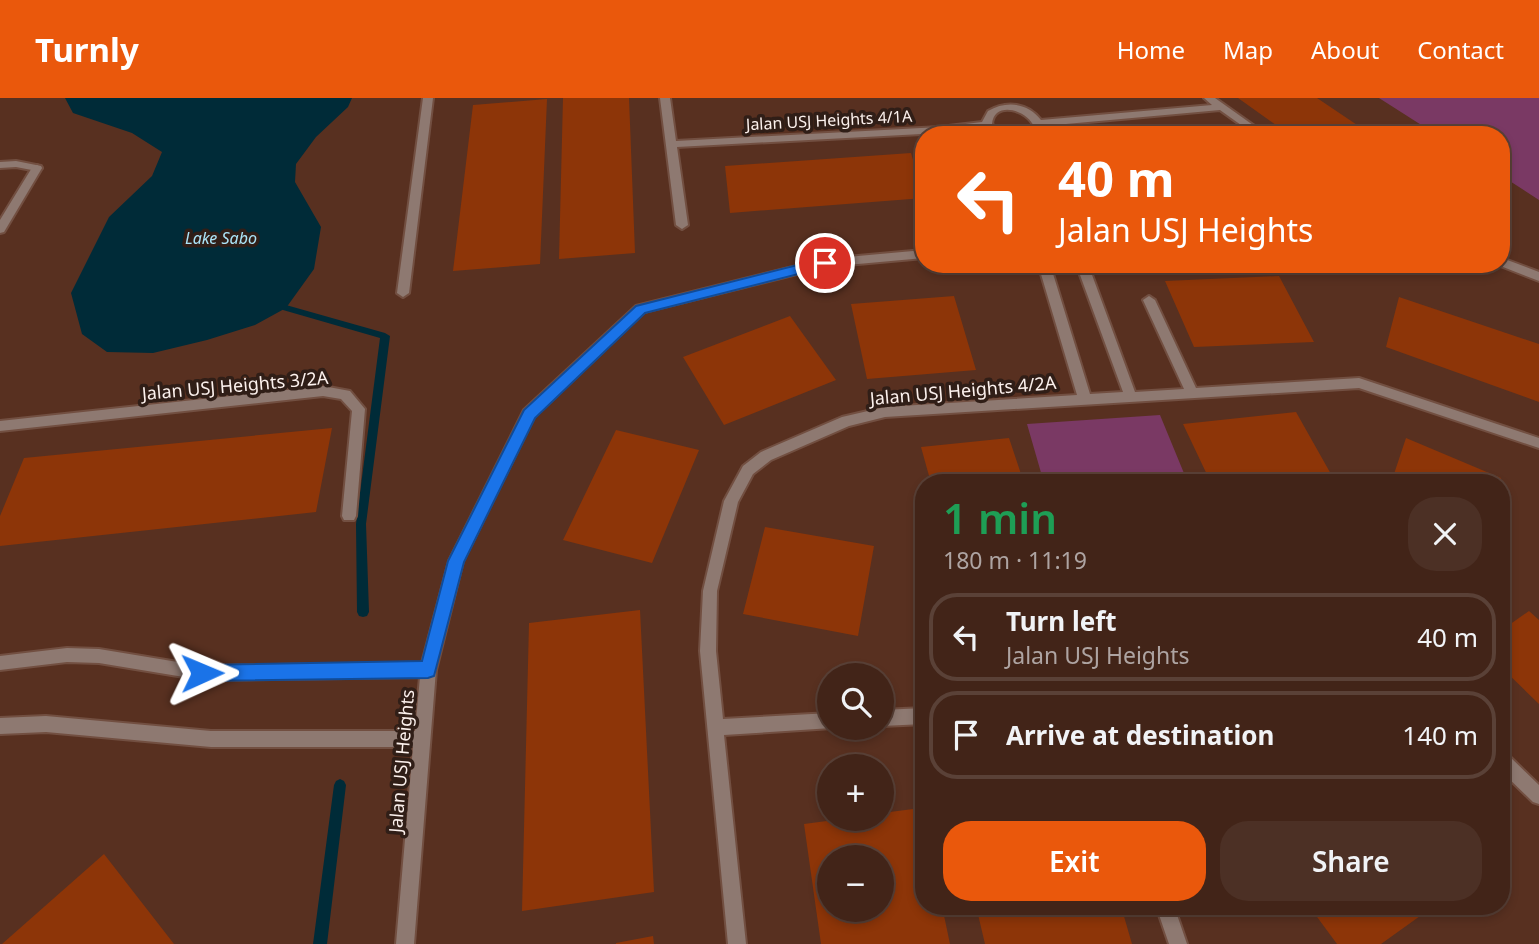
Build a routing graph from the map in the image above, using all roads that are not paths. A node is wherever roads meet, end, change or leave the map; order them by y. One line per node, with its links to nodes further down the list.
1 (428, 98): 22 (street)
2 (665, 98): 13 (street)
3 (1209, 98): 4 (street)
4 (1221, 107): 5 (street); 11 (street)
5 (1074, 120): 6 (street); 10 (street)
6 (1040, 123): 7 (street); 9 (street)
7 (987, 125): 8 (street, Jalan USJ Heights 4/1A)
8 (981, 126)
9 (1038, 126)
10 (1077, 126)
11 (1249, 126)
12 (915, 134): 13 (street, Jalan USJ Heights 4/1A)
13 (671, 144): 15 (street)
14 (0, 165): 16 (street)
15 (682, 225)
16 (0, 229)
17 (915, 255): 31 (street, Jalan USJ Heights)
18 (1510, 265): 21 (street)
19 (1047, 273): 26 (street)
20 (1085, 273): 25 (street)
21 (1539, 276)
22 (403, 293)
23 (1149, 300): 24 (street)
24 (1192, 393): 25 (street, Jalan USJ Heights 4/2A); 28 (street, Jalan USJ Heights 4/2A)
25 (1131, 397): 26 (street, Jalan USJ Heights 4/2A)
26 (1085, 400): 36 (street, Jalan USJ Heights 4/2A)
27 (0, 426): 29 (street, Jalan USJ Heights 3/2A)
28 (1539, 443)
29 (349, 516)
30 (0, 663): 31 (street)
31 (428, 670): 37 (street, Jalan USJ Heights)
32 (915, 716): 33 (street)
33 (894, 717)
34 (817, 722): 36 (street)
35 (0, 726): 37 (street)
36 (717, 727): 42 (street, Jalan USJ Heights 4/2A)
37 (421, 739): 41 (street, Jalan USJ Heights)
38 (1510, 769): 39 (street)
39 (1539, 796)
40 (1168, 915): 43 (street)
41 (405, 944)
42 (737, 944)
43 (1178, 944)

